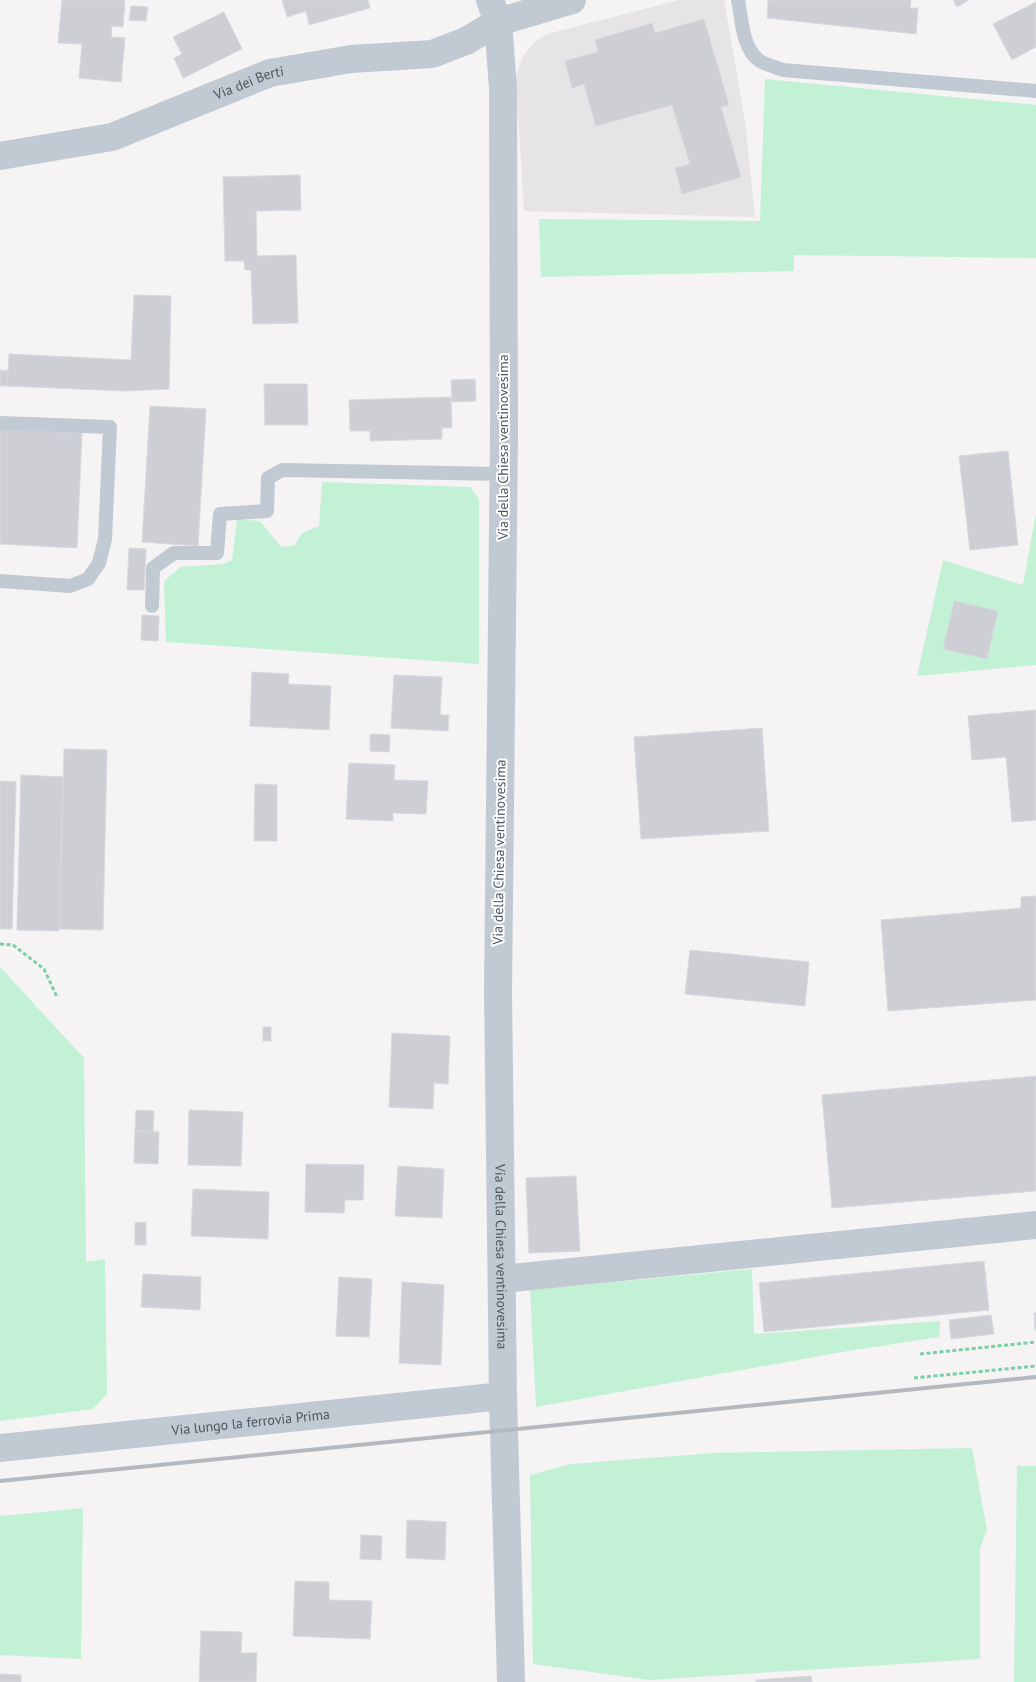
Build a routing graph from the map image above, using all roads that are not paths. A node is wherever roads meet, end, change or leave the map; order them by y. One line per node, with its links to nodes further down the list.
1 (572, 0): 3 (street, Via dei Berti)
2 (738, 0): 4 (lane)
3 (494, 11): 5 (street, Via dei Berti); 7 (street, Via della Chiesa ventinovesima)
4 (1036, 91)
5 (0, 156)
6 (0, 423): 8 (lane)
7 (504, 474): 9 (lane); 11 (street, Via della Chiesa ventinovesima)
8 (0, 581)
9 (152, 606)
10 (1036, 1225): 11 (street)
11 (502, 1278): 12 (street, Via della Chiesa ventinovesima)
12 (503, 1396): 13 (street, Via lungo la ferrovia Prima); 14 (street, Via della Chiesa ventinovesima)
13 (0, 1448)
14 (511, 1682)

